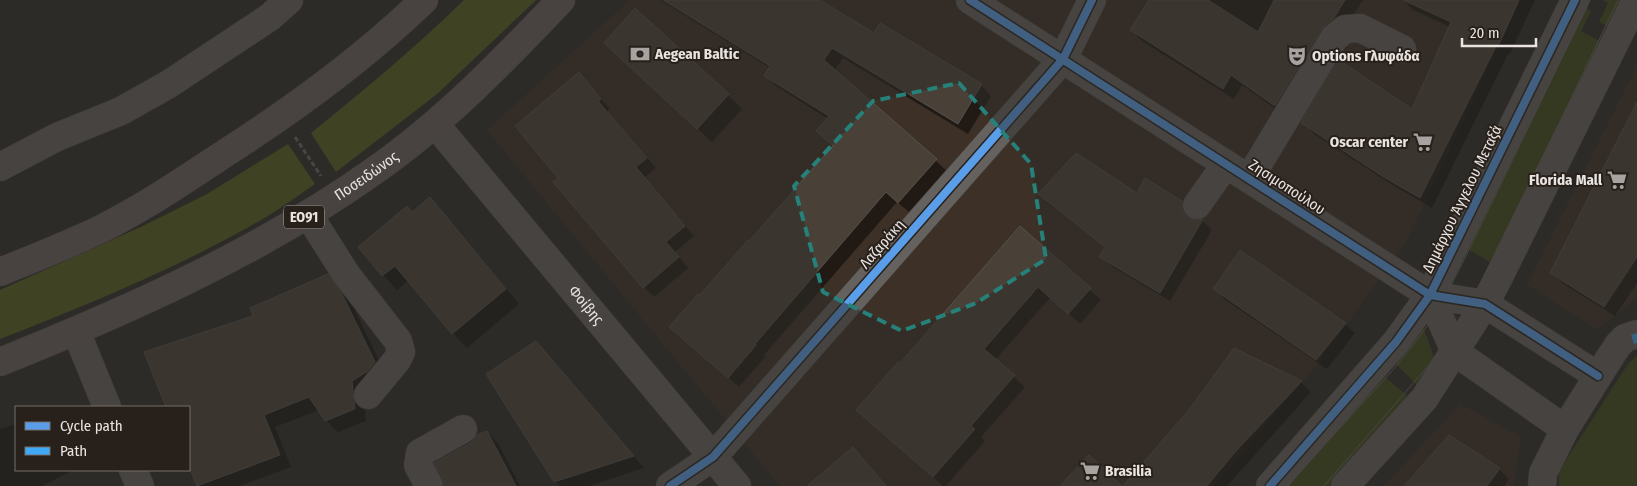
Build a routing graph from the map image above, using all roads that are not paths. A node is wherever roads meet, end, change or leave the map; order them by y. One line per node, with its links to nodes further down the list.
1 (289, 0): 12 (street)
2 (424, 0): 16 (highway)
3 (561, 0): 10 (highway, Ποσειδώνος / ΕΟ91)
4 (970, 0): 9 (street, Ζησιμοπούλου)
5 (1092, 0): 9 (street, Λαζαράκη)
6 (1575, 0): 17 (street, Δημάρχου Άγγελου Μεταξά)
7 (1636, 0): 18 (street)
8 (1402, 49): 13 (street)
9 (1063, 59): 11 (street, Ζησιμοπούλου); 28 (street, Λαζαράκη)
10 (435, 124): 15 (highway, Ποσειδώνος / ΕΟ91); 28 (street, Φοίβης)
11 (1226, 164): 13 (street, Ζησιμοπούλου); 14 (street)
12 (0, 167)
13 (1249, 179): 17 (street, Ζησιμοπούλου)
14 (1197, 205)
15 (308, 214): 19 (highway, Ποσειδώνος / ΕΟ91); 24 (street)
16 (0, 272)
17 (1430, 295): 18 (street, Ζησιμοπούλου); 21 (street); 34 (street, Δημάρχου Άγγελου Μεταξά)
18 (1485, 304): 21 (street); 23 (street, Ζησιμοπούλου)
19 (76, 331): 22 (highway, Ποσειδώνος / ΕΟ91); 25 (street)
20 (1637, 334): 23 (street)
21 (1455, 352): 27 (street); 35 (street)
22 (0, 362)
23 (1598, 376): 27 (street)
24 (368, 396)
25 (107, 406)
26 (463, 429): 31 (street)
27 (1565, 429): 36 (street)
28 (713, 457): 32 (street, Λαζαράκη); 33 (street, Φοίβης)
29 (133, 471): 30 (street)
30 (140, 486)
31 (429, 486)
32 (670, 486)
33 (737, 486)
34 (1270, 486)
35 (1345, 486)
36 (1542, 486)

